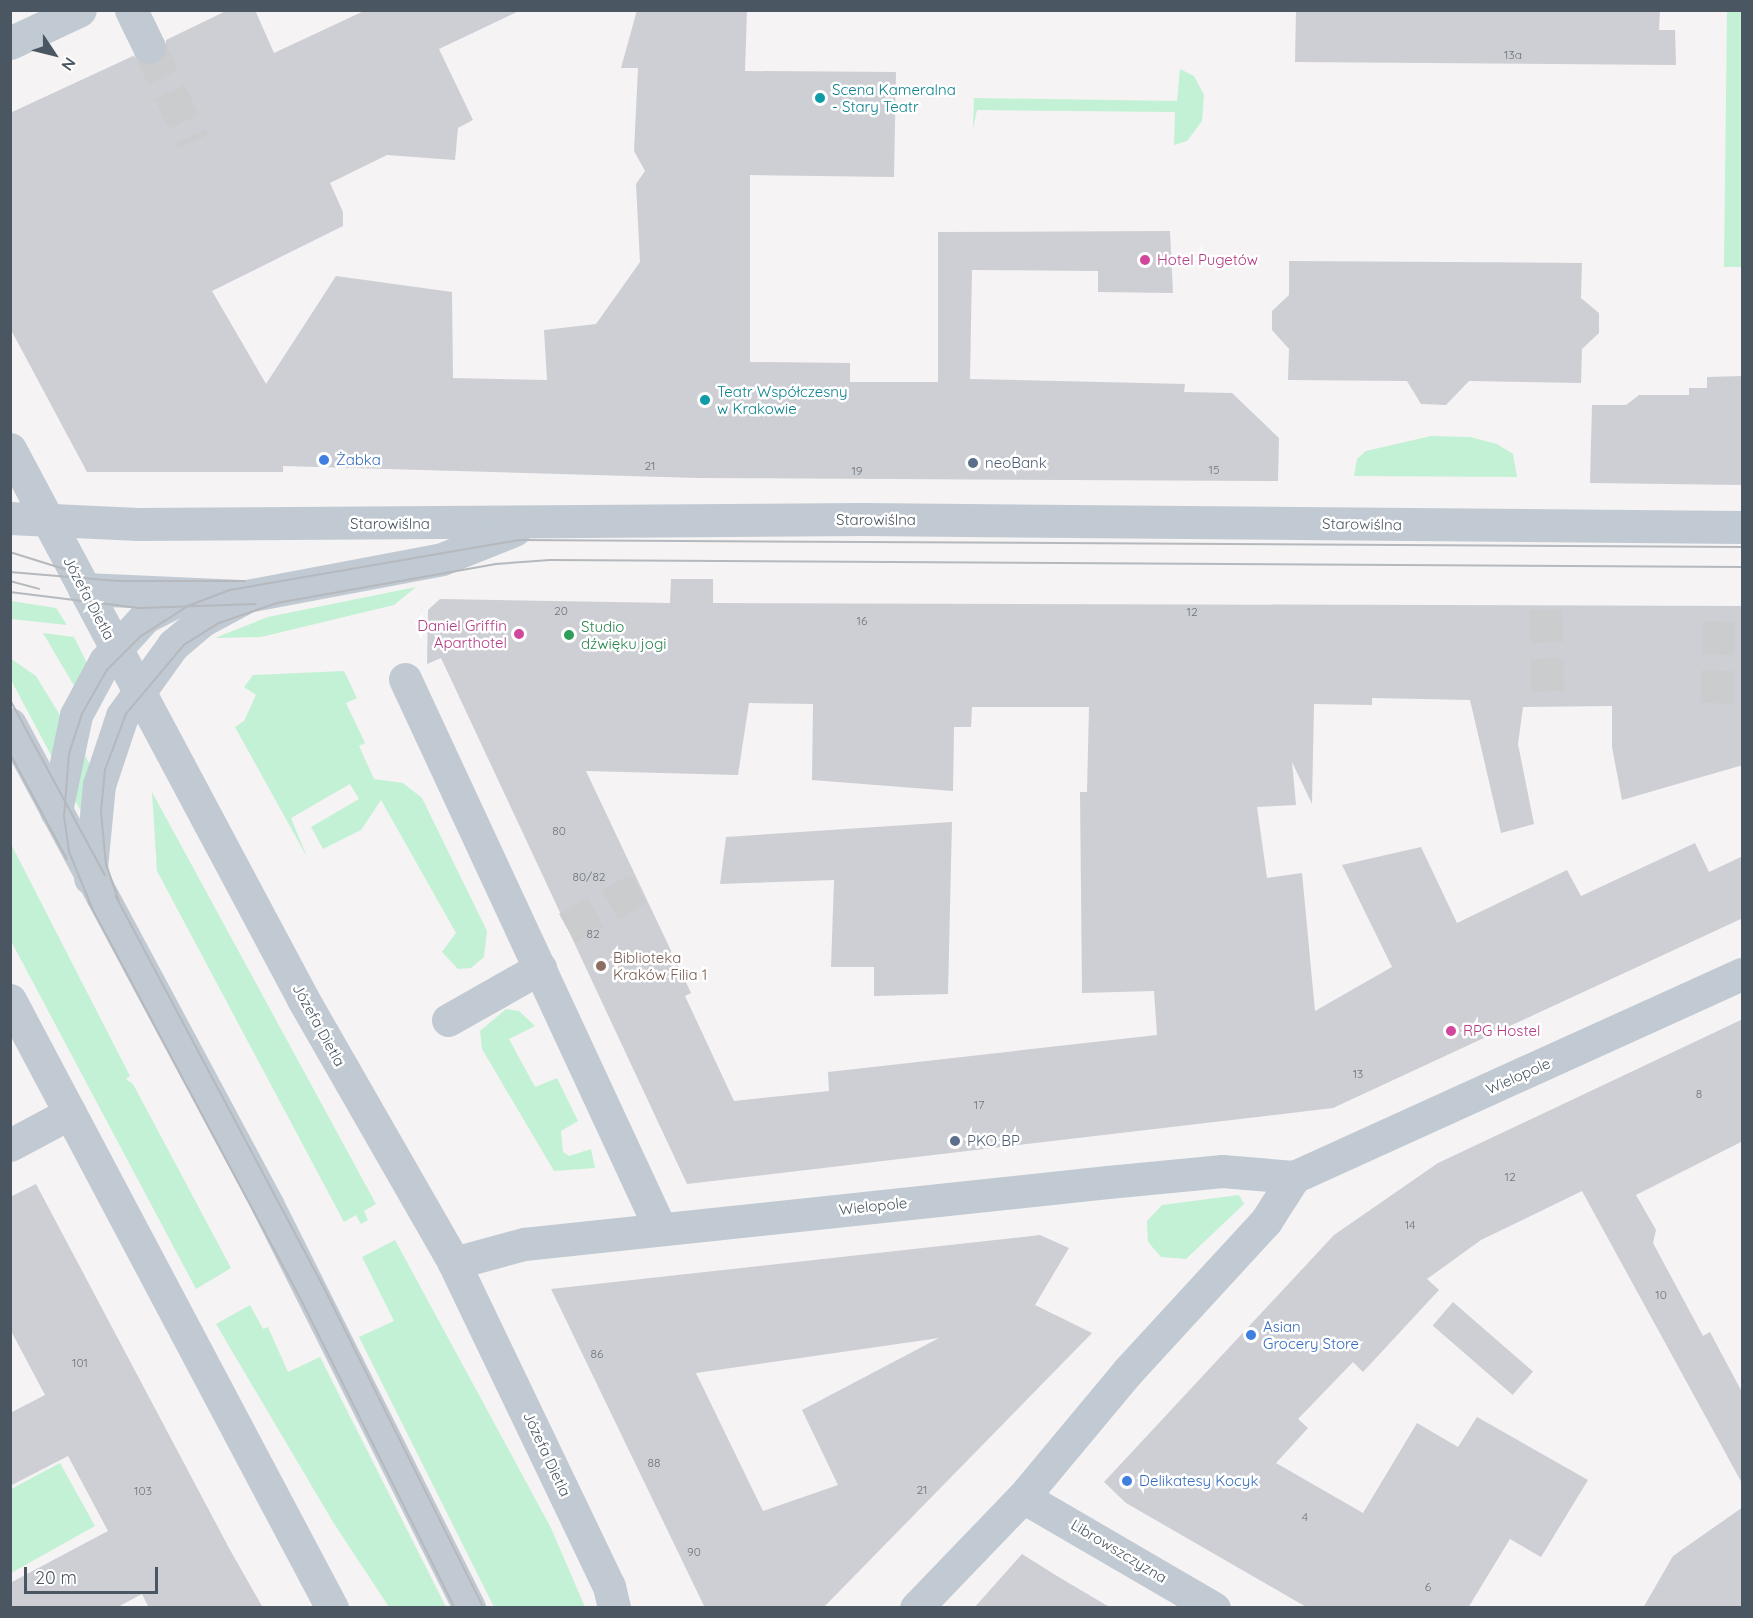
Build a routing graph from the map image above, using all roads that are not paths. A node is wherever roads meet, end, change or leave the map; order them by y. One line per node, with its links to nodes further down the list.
1 (80, 10): 3 (street)
2 (131, 10): 4 (street)
3 (10, 43)
4 (149, 47)
5 (10, 449): 8 (street, Józefa Dietla)
6 (10, 518): 8 (street, Starowiślna)
7 (538, 520): 8 (street, Starowiślna); 9 (street, Starowiślna); 12 (street)
8 (48, 521): 10 (street, Józefa Dietla)
9 (1743, 527)
10 (84, 589): 11 (street); 13 (street, Józefa Dietla)
11 (189, 596): 12 (street); 13 (street)
12 (247, 596): 15 (street)
13 (115, 647): 15 (street, Józefa Dietla); 17 (street)
14 (405, 679): 19 (street)
15 (137, 689): 18 (street); 27 (street, Józefa Dietla)
16 (10, 724): 17 (street)
17 (56, 811): 18 (street)
18 (90, 878): 30 (street)
19 (540, 968): 22 (street); 26 (street)
20 (1743, 974): 25 (street, Wielopole)
21 (10, 1000): 23 (street)
22 (448, 1020)
23 (70, 1113): 24 (street); 29 (street)
24 (10, 1145)
25 (1293, 1178): 26 (street, Wielopole); 28 (street)
26 (660, 1228): 27 (street, Wielopole)
27 (454, 1263): 31 (street, Józefa Dietla)
28 (1023, 1497): 32 (street); 33 (street, Librowszczyzna)
29 (332, 1608)
30 (469, 1608)
31 (614, 1608)
32 (916, 1608)
33 (1214, 1608)

